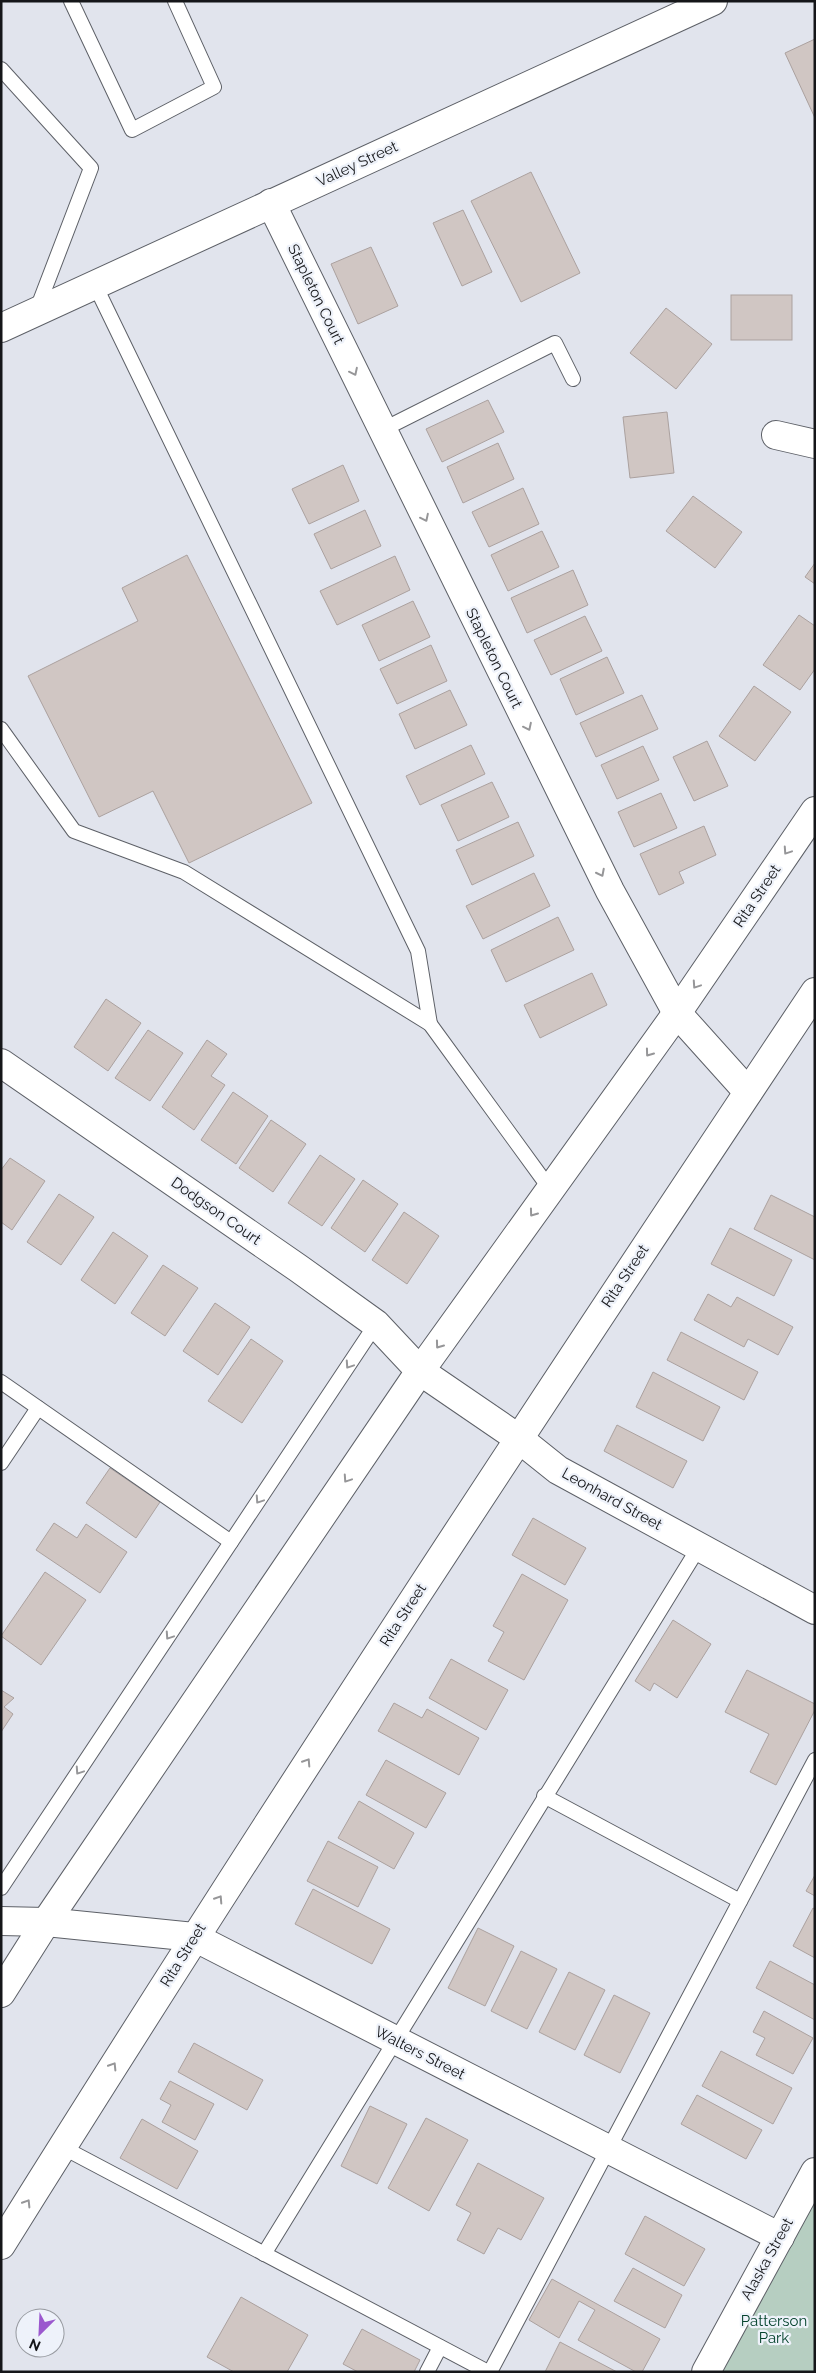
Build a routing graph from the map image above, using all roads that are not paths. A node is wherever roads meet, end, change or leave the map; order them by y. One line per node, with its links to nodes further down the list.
1 (71, 1): 2 (lane)
2 (175, 1)
3 (713, 1): 5 (street, Valley Street)
4 (1, 69): 7 (lane)
5 (271, 203): 6 (street, Valley Street); 10 (street, Stapleton Court, one-way to 10)
6 (95, 285): 7 (street, Valley Street); 17 (lane)
7 (36, 312): 8 (street, Valley Street)
8 (1, 328)
9 (573, 380): 10 (lane)
10 (382, 430): 16 (street, Stapleton Court, one-way to 16)
11 (776, 435): 12 (street)
12 (815, 444)
13 (1, 729): 17 (lane)
14 (815, 811): 16 (street, Rita Street, one-way to 16)
15 (815, 992): 19 (street, Rita Street)
16 (677, 1014): 19 (street, Stapleton Court); 20 (street, Rita Street, one-way to 20)
17 (430, 1024): 20 (lane)
18 (1, 1063): 21 (street, Dodgson Court)
19 (748, 1092): 25 (street, Rita Street)
20 (550, 1189): 22 (street, Rita Street, one-way to 22)
21 (376, 1324): 22 (street, Dodgson Court); 27 (lane, one-way to 27)
22 (420, 1371): 25 (street, Leonhard Street); 35 (street, Rita Street, one-way to 35)
23 (1, 1382): 24 (lane)
24 (38, 1408): 26 (lane); 27 (lane)
25 (518, 1438): 28 (street, Leonhard Street); 36 (street, Rita Street, one-way to 25)
26 (1, 1463)
27 (231, 1542): 32 (lane, one-way to 32)
28 (699, 1547): 29 (street, Leonhard Street); 31 (lane)
29 (815, 1610)
30 (815, 1760): 33 (lane)
31 (544, 1796): 33 (lane); 38 (lane)
32 (1, 1888)
33 (740, 1901): 40 (lane)
34 (1, 1921): 35 (street, Walters Street)
35 (46, 1922): 36 (street, Walters Street); 37 (street, Rita Street)
36 (194, 1937): 38 (street, Walters Street); 39 (street, Rita Street, one-way to 36)
37 (1, 1993)
38 (395, 2040): 40 (street, Walters Street); 44 (lane)
39 (62, 2147): 43 (street, Rita Street, one-way to 39); 44 (lane)
40 (609, 2150): 42 (street, Walters Street); 47 (lane)
41 (815, 2172): 42 (street, Alaska Street)
42 (780, 2237): 48 (street, Alaska Street)
43 (1, 2245)
44 (264, 2254): 45 (lane)
45 (440, 2347): 46 (lane); 47 (lane)
46 (427, 2372)
47 (489, 2372)
48 (706, 2372)

